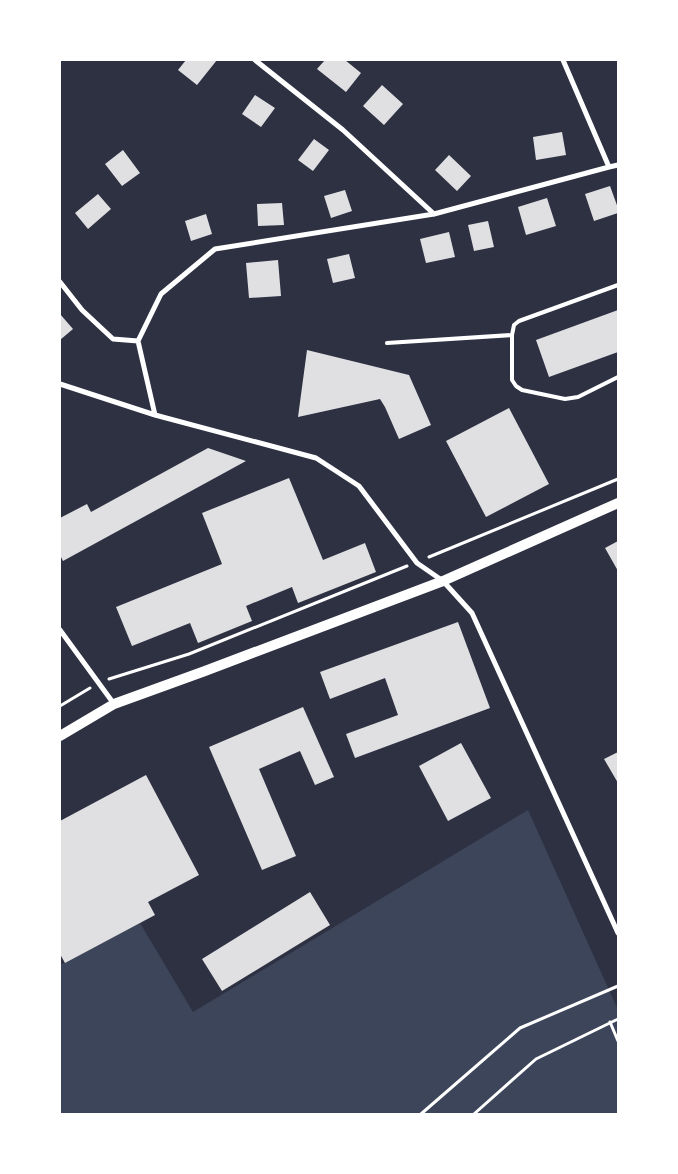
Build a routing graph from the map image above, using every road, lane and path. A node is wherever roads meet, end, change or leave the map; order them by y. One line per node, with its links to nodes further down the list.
1 (255, 60): 5 (street)
2 (564, 60): 4 (street)
3 (618, 164): 4 (street)
4 (609, 167): 5 (street)
5 (434, 214): 9 (street)
6 (60, 282): 9 (street)
7 (618, 285): 8 (lane)
8 (512, 335): 10 (lane); 11 (lane)
9 (138, 341): 13 (street)
10 (387, 343)
11 (618, 377)
12 (60, 384): 13 (street)
13 (155, 415): 16 (street)
14 (618, 479): 16 (path)
15 (618, 503): 17 (main road)
16 (417, 563): 17 (street); 19 (path)
17 (443, 581): 20 (main road); 23 (street)
18 (60, 630): 19 (street)
19 (99, 682): 20 (street); 21 (path)
20 (114, 704): 22 (main road)
21 (60, 706)
22 (60, 736)
23 (618, 933)
24 (618, 986): 28 (path)
25 (618, 1018): 26 (path)
26 (610, 1022): 27 (path); 29 (path)
27 (618, 1041)
28 (421, 1114)
29 (474, 1114)

